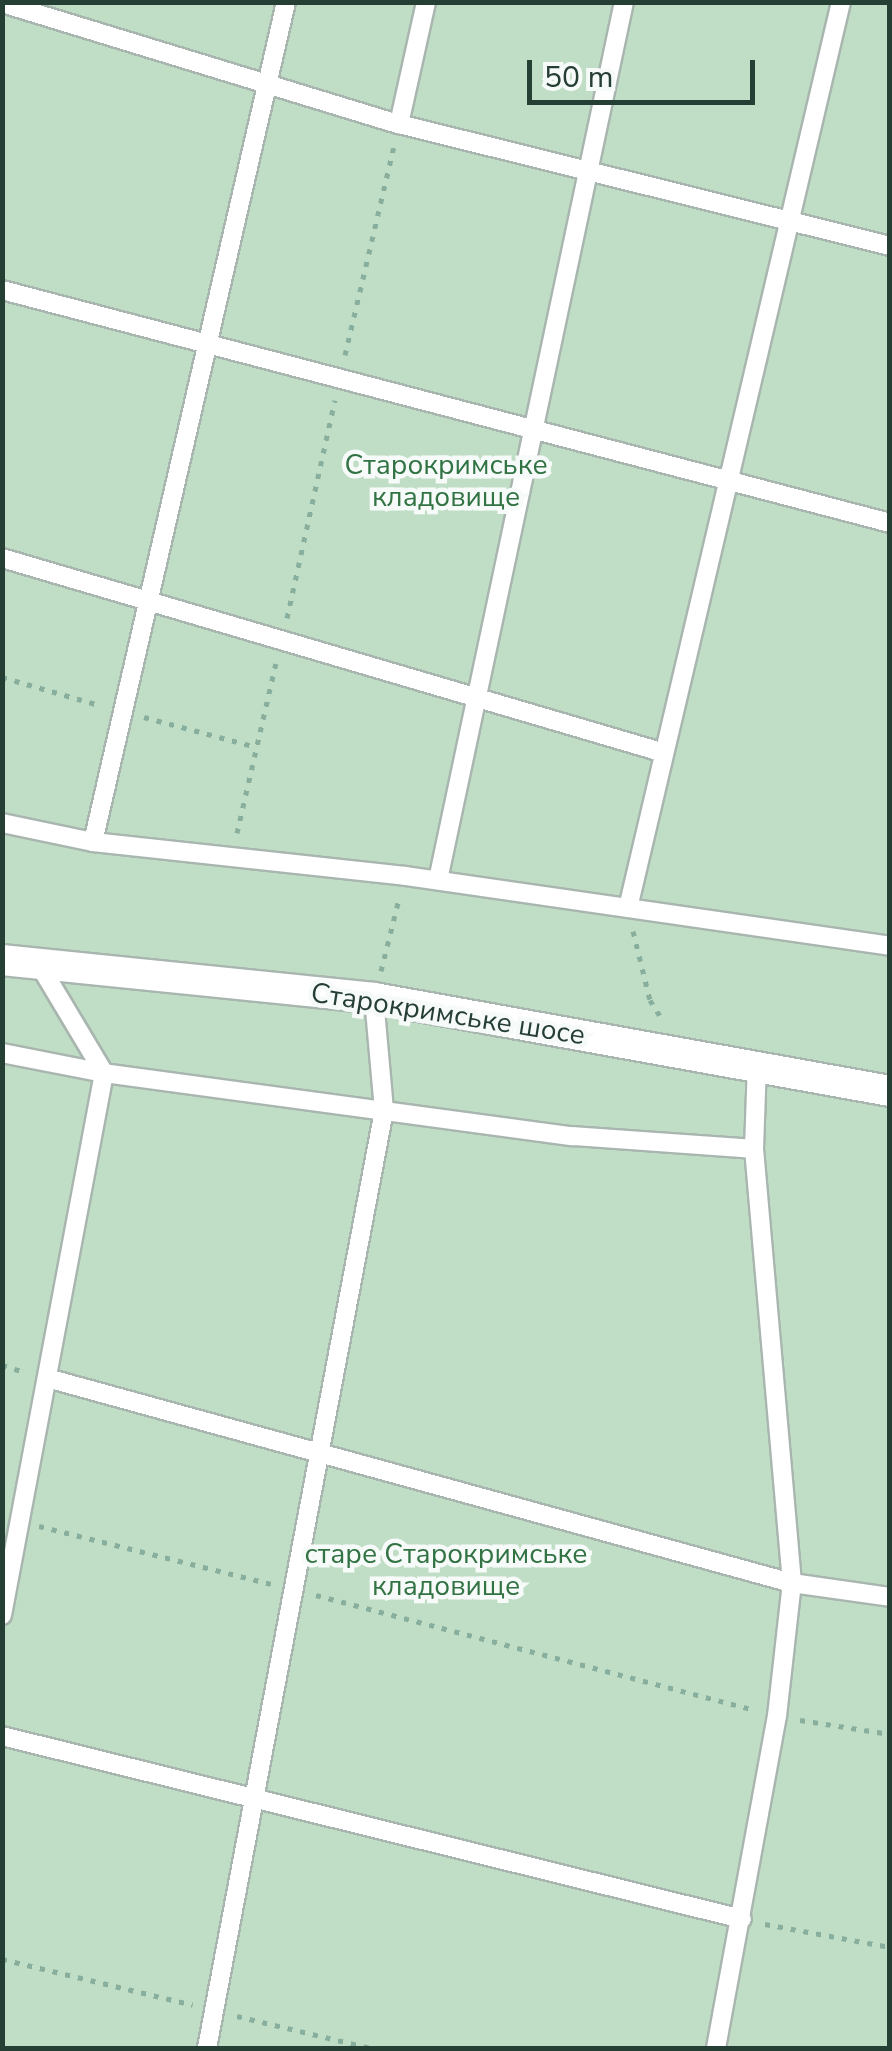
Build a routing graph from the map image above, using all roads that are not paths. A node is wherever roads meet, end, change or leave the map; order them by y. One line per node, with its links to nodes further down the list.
1 (286, 2): 6 (lane)
2 (426, 2): 7 (lane)
3 (624, 2): 8 (lane)
4 (841, 2): 9 (lane)
5 (2, 3): 6 (lane)
6 (267, 84): 7 (lane); 12 (lane)
7 (399, 124): 8 (lane)
8 (587, 170): 9 (lane); 13 (lane)
9 (788, 221): 10 (lane); 14 (lane)
10 (890, 246)
11 (2, 290): 12 (lane)
12 (207, 345): 13 (lane); 17 (lane)
13 (530, 430): 14 (lane); 18 (lane)
14 (724, 480): 15 (lane); 19 (lane)
15 (890, 523)
16 (2, 558): 17 (lane)
17 (148, 602): 18 (lane); 21 (lane)
18 (472, 697): 19 (lane); 22 (lane)
19 (661, 752): 23 (lane)
20 (2, 823): 21 (lane)
21 (93, 842): 22 (lane)
22 (438, 880): 23 (lane)
23 (628, 908): 24 (lane)
24 (890, 946)
25 (2, 960): 26 (street, Старокримське шосе)
26 (40, 966): 27 (street, Старокримське шосе); 30 (lane)
27 (374, 998): 29 (street, Старокримське шосе); 32 (lane)
28 (2, 1053): 30 (lane)
29 (756, 1063): 31 (street, Старокримське шосе); 33 (lane)
30 (104, 1073): 32 (lane); 34 (lane)
31 (890, 1091)
32 (384, 1110): 33 (lane); 35 (lane)
33 (754, 1149): 36 (lane)
34 (47, 1378): 35 (lane); 38 (lane)
35 (323, 1454): 36 (lane); 40 (lane)
36 (792, 1583): 37 (lane); 41 (lane)
37 (890, 1596)
38 (2, 1615)
39 (2, 1736): 40 (lane)
40 (257, 1795): 41 (lane); 42 (lane)
41 (742, 1919): 43 (lane)
42 (207, 2048)
43 (716, 2048)

